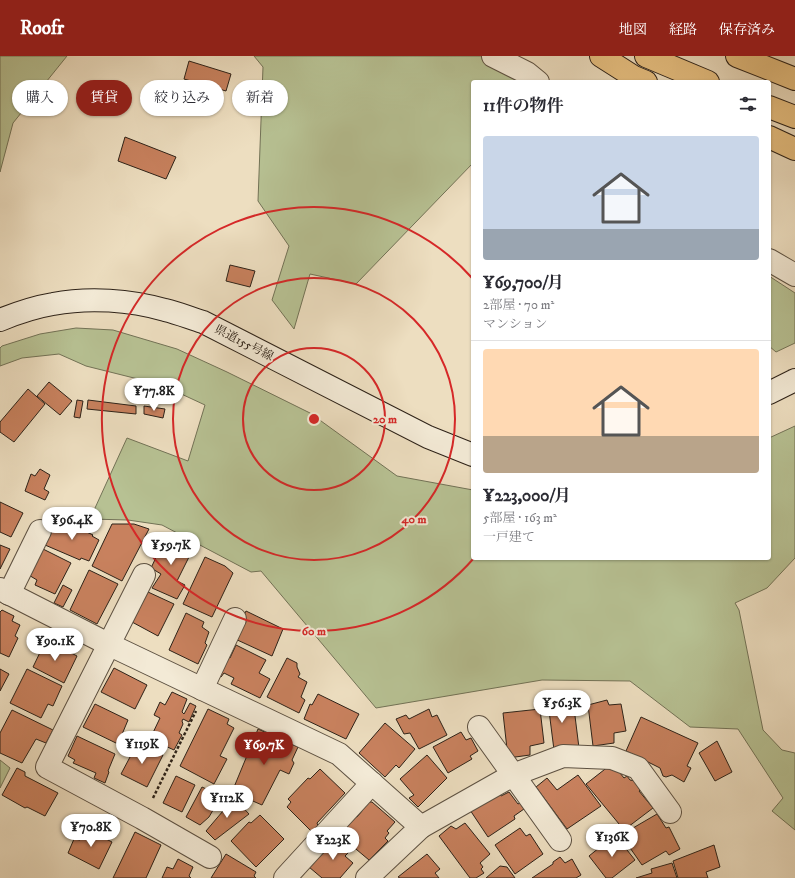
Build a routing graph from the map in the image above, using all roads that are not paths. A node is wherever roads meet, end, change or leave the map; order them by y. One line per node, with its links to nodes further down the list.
1 (493, 56): 6 (street)
2 (601, 56): 7 (highway)
3 (646, 56): 8 (highway)
4 (737, 56): 5 (highway)
5 (795, 79)
6 (535, 80)
7 (641, 80)
8 (703, 80)
9 (771, 108): 10 (highway)
10 (795, 117)
11 (771, 138): 12 (highway)
12 (795, 149)
13 (771, 261): 14 (street)
14 (795, 275)
15 (0, 320): 18 (street, 県道155号線)
16 (795, 380): 17 (street)
17 (771, 392)
18 (471, 454)
19 (40, 531): 21 (street)
20 (144, 575): 23 (street)
21 (4, 591): 23 (street)
22 (235, 620): 24 (street)
23 (110, 645): 24 (street); 31 (street)
24 (204, 690): 27 (street)
25 (479, 727): 26 (street)
26 (513, 775): 28 (street); 29 (street); 30 (street)
27 (372, 783): 29 (street); 32 (street)
28 (670, 812)
29 (421, 827): 33 (street)
30 (560, 840)
31 (210, 858)
32 (285, 878)
33 (367, 878)

